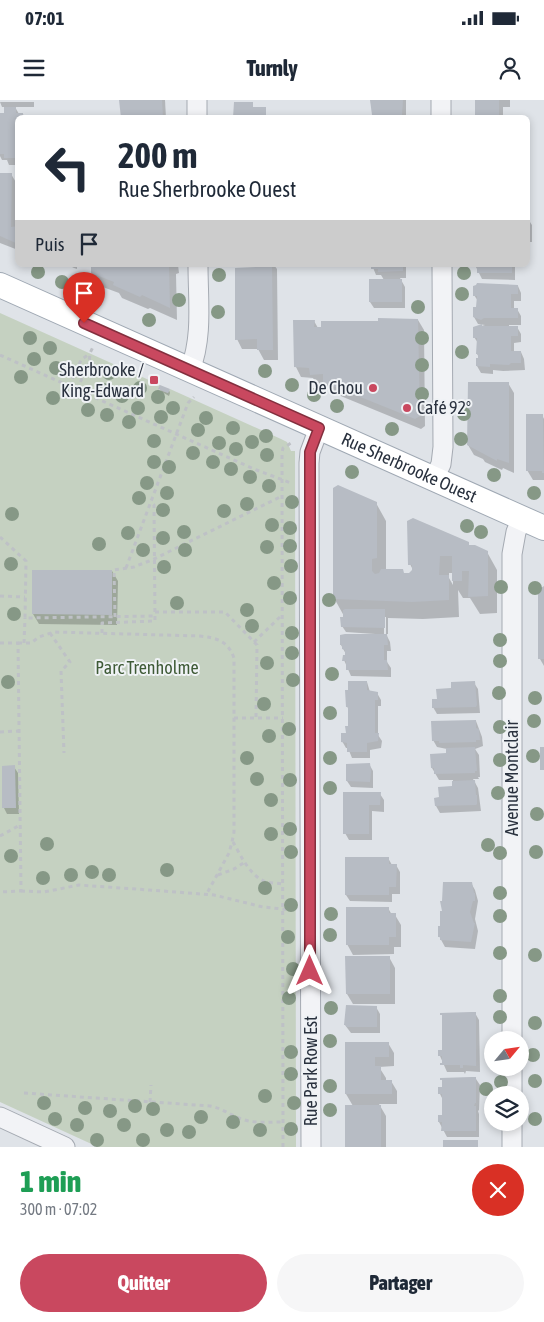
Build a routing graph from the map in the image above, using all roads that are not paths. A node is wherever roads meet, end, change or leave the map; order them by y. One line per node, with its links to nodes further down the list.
1 (197, 100): 3 (street)
2 (441, 100): 4 (street)
3 (197, 115)
4 (441, 115)
5 (198, 267): 8 (street)
6 (442, 267): 10 (street)
7 (0, 285): 8 (main road, Rue Sherbrooke Ouest)
8 (190, 370): 9 (main road, Rue Sherbrooke Ouest)
9 (319, 428): 10 (main road, Rue Sherbrooke Ouest); 17 (street, Rue Park Row Est)
10 (434, 479): 11 (main road, Rue Sherbrooke Ouest)
11 (522, 518): 12 (main road, Rue Sherbrooke Ouest); 13 (street, Avenue Montclair)
12 (544, 528)
13 (512, 1031)
14 (0, 1117): 16 (street)
15 (512, 1131): 18 (street)
16 (65, 1147)
17 (311, 1147)
18 (512, 1147)

